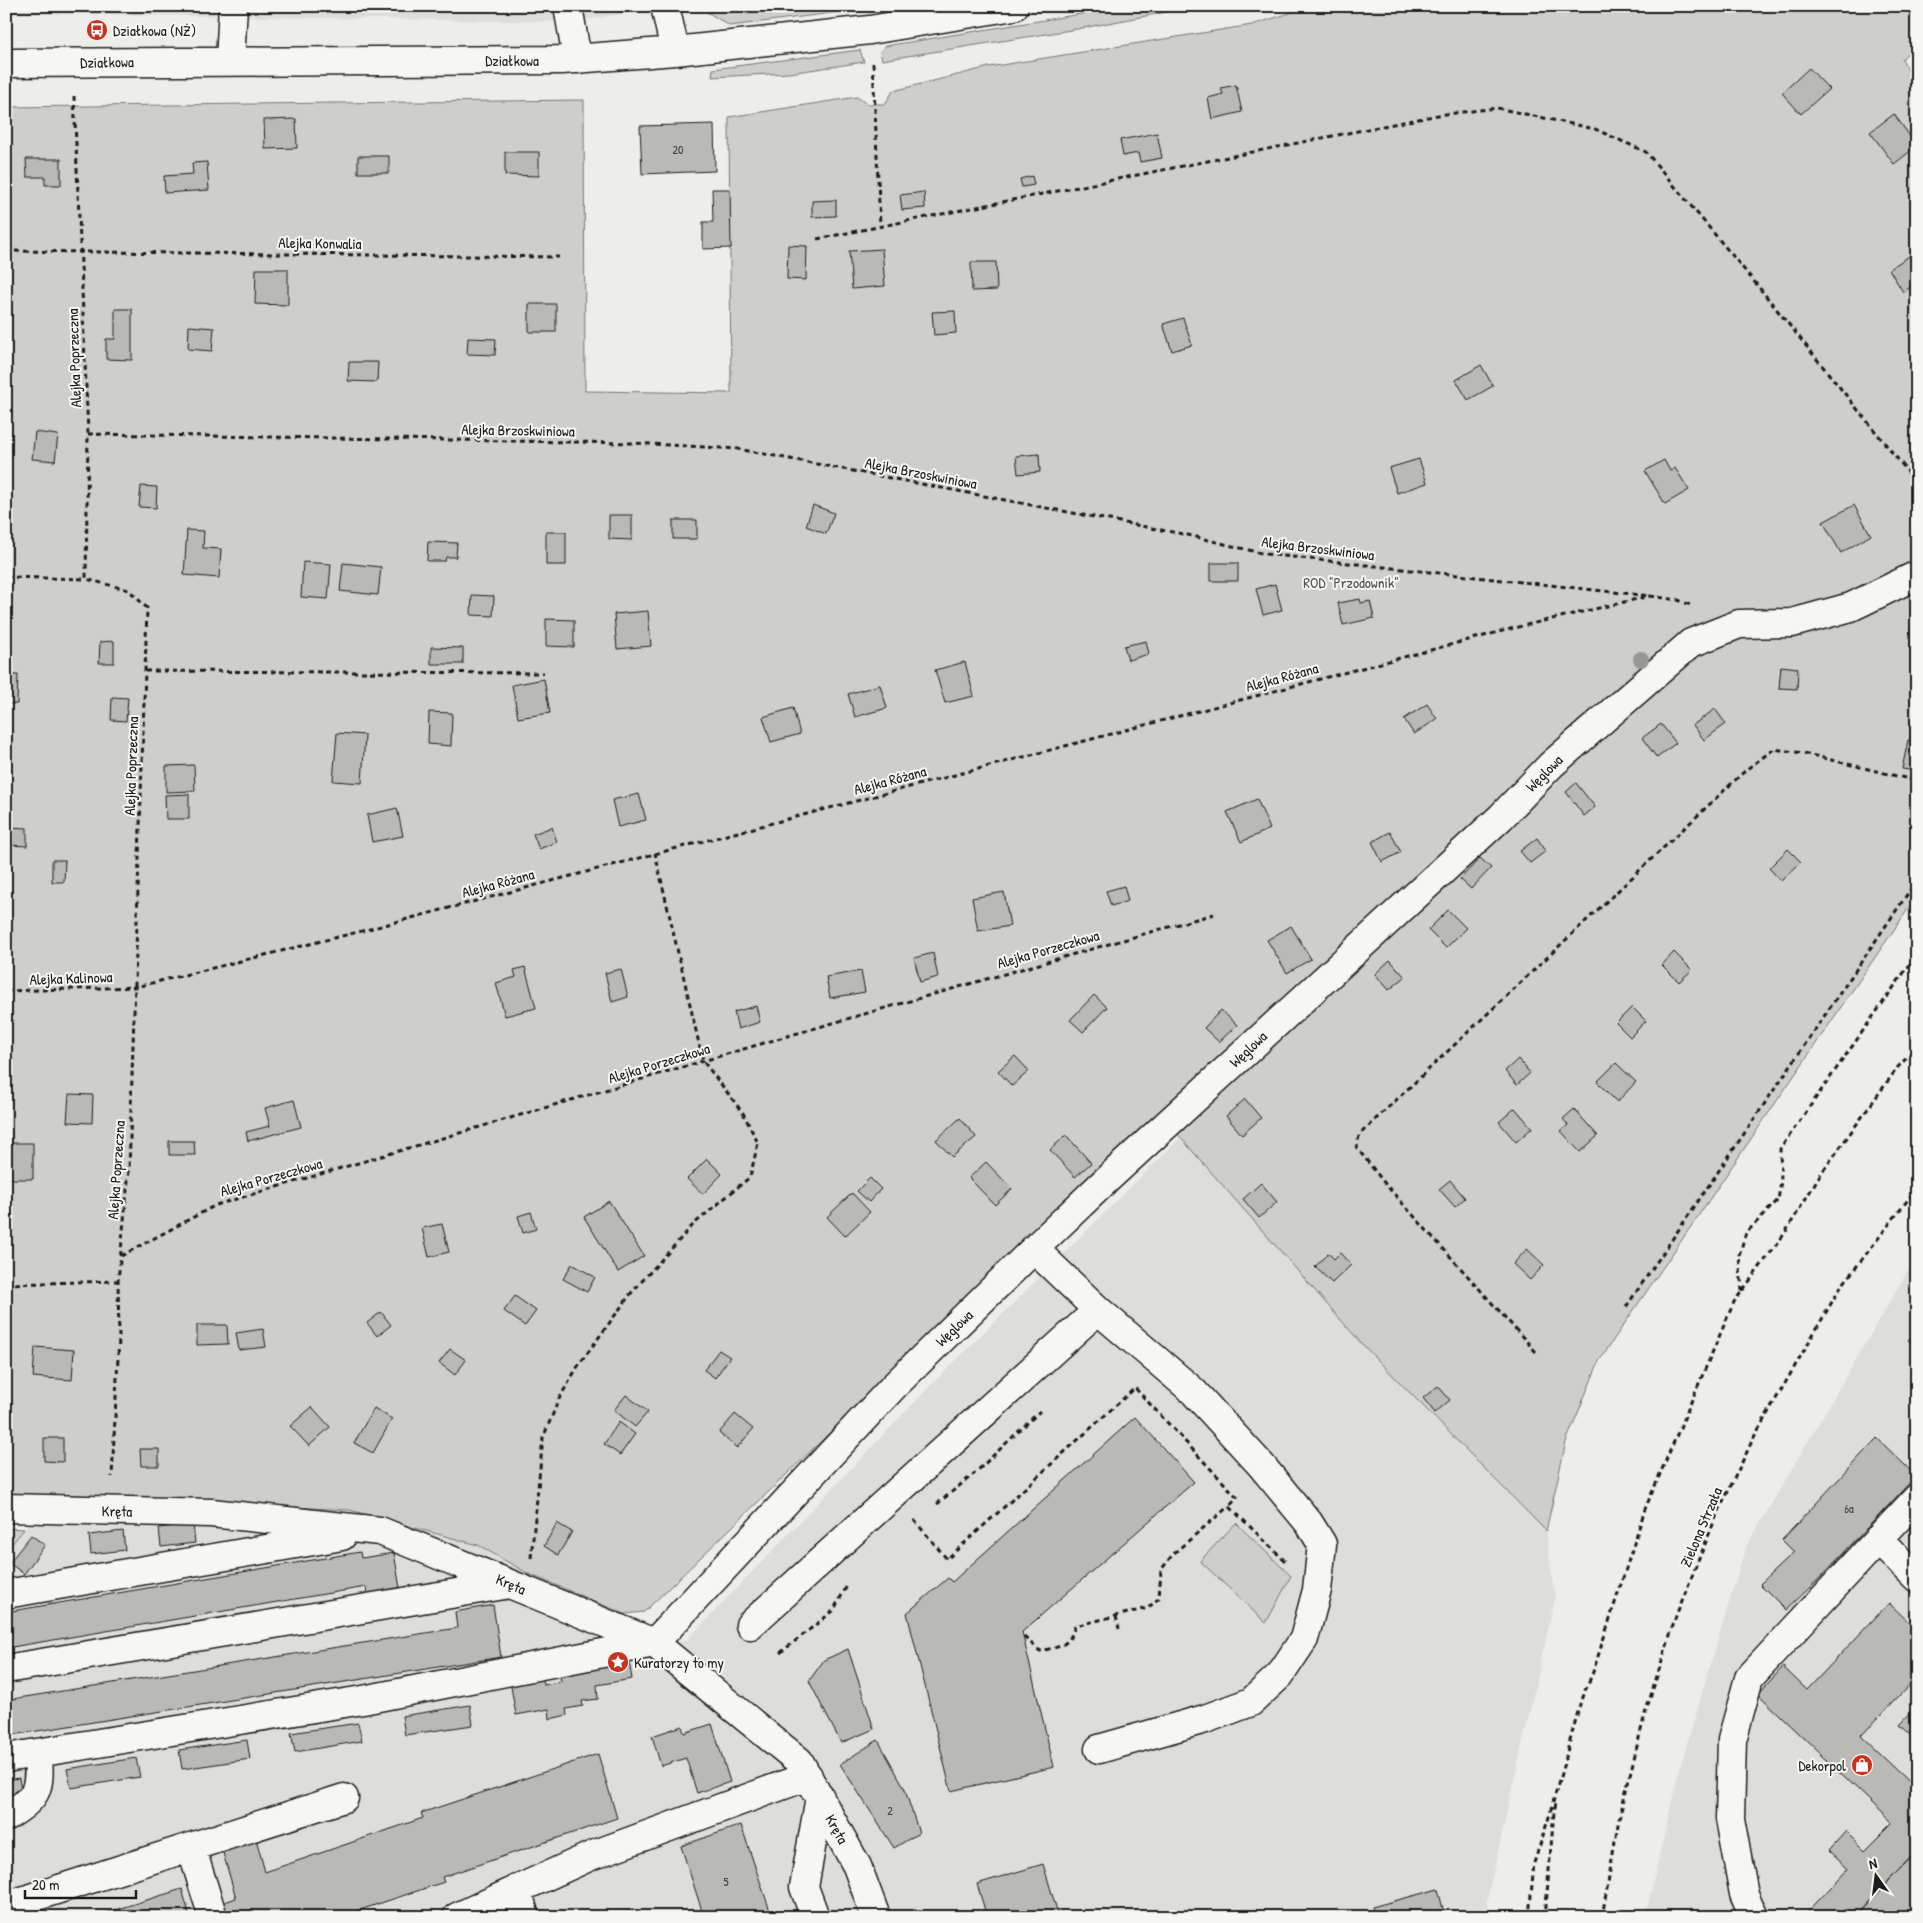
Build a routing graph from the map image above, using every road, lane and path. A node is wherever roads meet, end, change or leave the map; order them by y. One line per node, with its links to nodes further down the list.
1 (233, 6): 8 (street)
2 (568, 6): 7 (street)
3 (666, 6): 6 (street)
4 (1014, 6): 5 (street, Działkowa)
5 (870, 30): 6 (street, Działkowa); 11 (path)
6 (675, 51): 7 (street, Działkowa)
7 (577, 59): 8 (street, Działkowa)
8 (230, 61): 10 (street, Działkowa)
9 (6, 63): 10 (street, Działkowa)
10 (75, 63): 14 (path, Alejka Poprzeczna)
11 (880, 226): 12 (path); 17 (path)
12 (816, 239)
13 (6, 251): 14 (path, Alejka Konwalia)
14 (82, 252): 15 (path, Alejka Konwalia); 16 (path, Alejka Poprzeczna)
15 (559, 257)
16 (88, 434): 20 (path, Alejka Poprzeczna); 21 (path, Alejka Brzoskwiniowa)
17 (1917, 483)
18 (1917, 575): 22 (street, Węglowa)
19 (6, 577): 20 (path)
20 (86, 579): 23 (path, Alejka Poprzeczna)
21 (1650, 596): 22 (path, Alejka Brzoskwiniowa); 26 (path, Alejka Różana)
22 (1739, 624): 35 (street, Węglowa)
23 (145, 671): 24 (path); 30 (path, Alejka Poprzeczna)
24 (544, 673)
25 (1917, 782): 42 (path)
26 (655, 853): 30 (path, Alejka Różana); 33 (path)
27 (1917, 880): 40 (path)
28 (1214, 914): 33 (path, Alejka Porzeczkowa)
29 (1917, 954): 39 (path)
30 (136, 987): 31 (path, Alejka Kalinowa); 36 (path, Alejka Poprzeczna)
31 (6, 991)
32 (1917, 1047): 39 (path)
33 (703, 1061): 36 (path, Alejka Porzeczkowa); 52 (path)
34 (1917, 1188): 77 (path, Zielona Strzała)
35 (1034, 1249): 41 (street); 58 (street, Węglowa)
36 (121, 1256): 37 (path, Alejka Poprzeczna)
37 (118, 1281): 38 (path); 46 (path, Alejka Poprzeczna)
38 (6, 1284)
39 (1742, 1291): 64 (path)
40 (1626, 1307)
41 (1098, 1310): 55 (street); 60 (street)
42 (1536, 1352)
43 (1917, 1498): 49 (street)
44 (1229, 1506): 47 (path); 50 (path); 54 (path)
45 (6, 1508): 46 (street, Kręta)
46 (110, 1510): 48 (street, Kręta)
47 (915, 1522)
48 (374, 1530): 52 (street, Kręta); 53 (street)
49 (1878, 1539): 51 (street); 78 (street)
50 (1291, 1567)
51 (1917, 1578)
52 (518, 1587): 58 (street, Kręta); 59 (street)
53 (6, 1594)
54 (1116, 1616): 56 (path); 57 (path)
55 (750, 1625)
56 (1120, 1629)
57 (1024, 1637)
58 (654, 1643): 61 (street); 63 (street, Kręta)
59 (6, 1669)
60 (1099, 1749)
61 (38, 1753): 62 (street); 66 (street)
62 (6, 1758)
63 (814, 1787): 68 (street); 73 (street); 74 (street, Kręta)
64 (1556, 1791): 75 (path); 76 (path)
65 (344, 1798): 67 (street)
66 (6, 1817)
67 (192, 1846): 69 (street); 70 (street)
68 (517, 1890): 71 (street); 72 (street)
69 (6, 1906)
70 (213, 1917)
71 (457, 1917)
72 (525, 1917)
73 (816, 1917)
74 (876, 1917)
75 (1528, 1917)
76 (1545, 1917)
77 (1602, 1917)
78 (1754, 1917)

